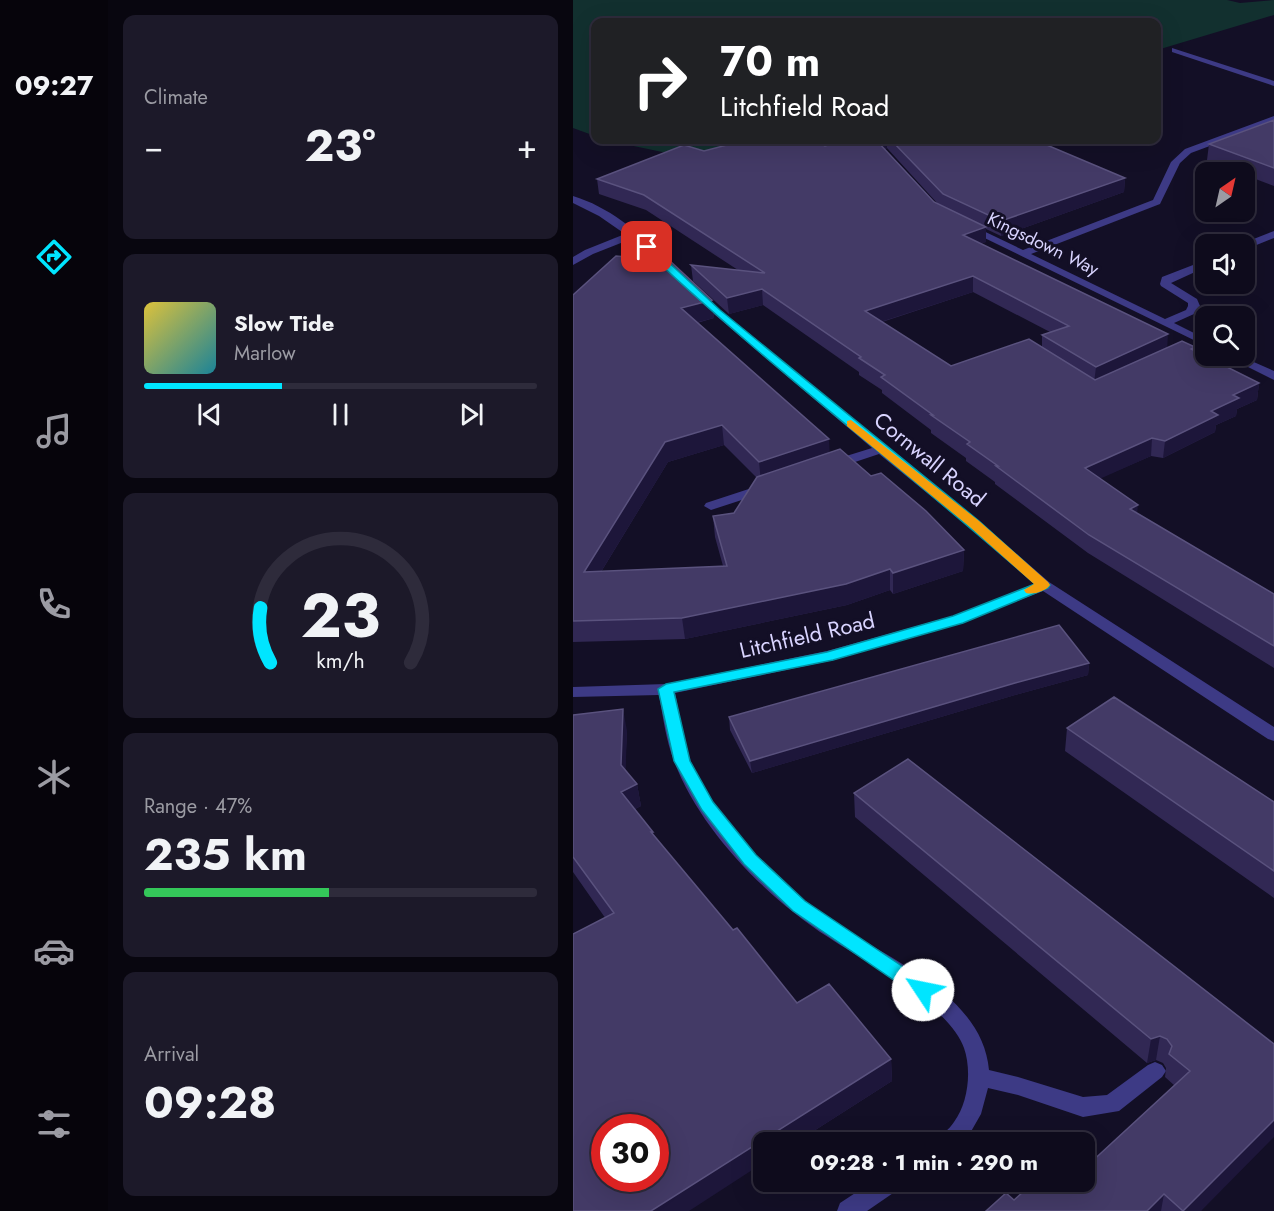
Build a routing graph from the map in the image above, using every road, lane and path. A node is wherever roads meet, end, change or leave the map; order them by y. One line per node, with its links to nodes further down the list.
1 (1175, 50): 3 (street)
2 (1274, 73): 3 (street)
3 (1259, 78): 4 (street)
4 (1274, 84)
5 (1274, 118): 11 (street)
6 (573, 199): 8 (street, Cornwall Road)
7 (960, 224): 11 (street, Kingsdown Way)
8 (634, 234): 12 (street); 20 (street, Cornwall Road)
9 (1274, 234): 10 (street)
10 (1255, 242)
11 (1023, 254): 14 (street, Kingsdown Way)
12 (573, 262)
13 (1195, 267): 14 (street)
14 (1165, 323): 15 (street, Kingsdown Way)
15 (1195, 338)
16 (1195, 345): 17 (street)
17 (1182, 350)
18 (1253, 366): 19 (street)
19 (1274, 376)
20 (881, 449): 21 (street); 24 (street, Cornwall Road)
21 (824, 468)
22 (779, 483): 23 (street)
23 (711, 506)
24 (1044, 585): 25 (street, Litchfield Road); 27 (street, Cornwall Road)
25 (666, 689): 26 (street, Litchfield Road); 29 (street)
26 (573, 692)
27 (1274, 735)
28 (1155, 1071): 29 (street)
29 (978, 1077): 30 (street)
30 (960, 1132)
31 (876, 1192): 32 (street)
32 (848, 1211)

